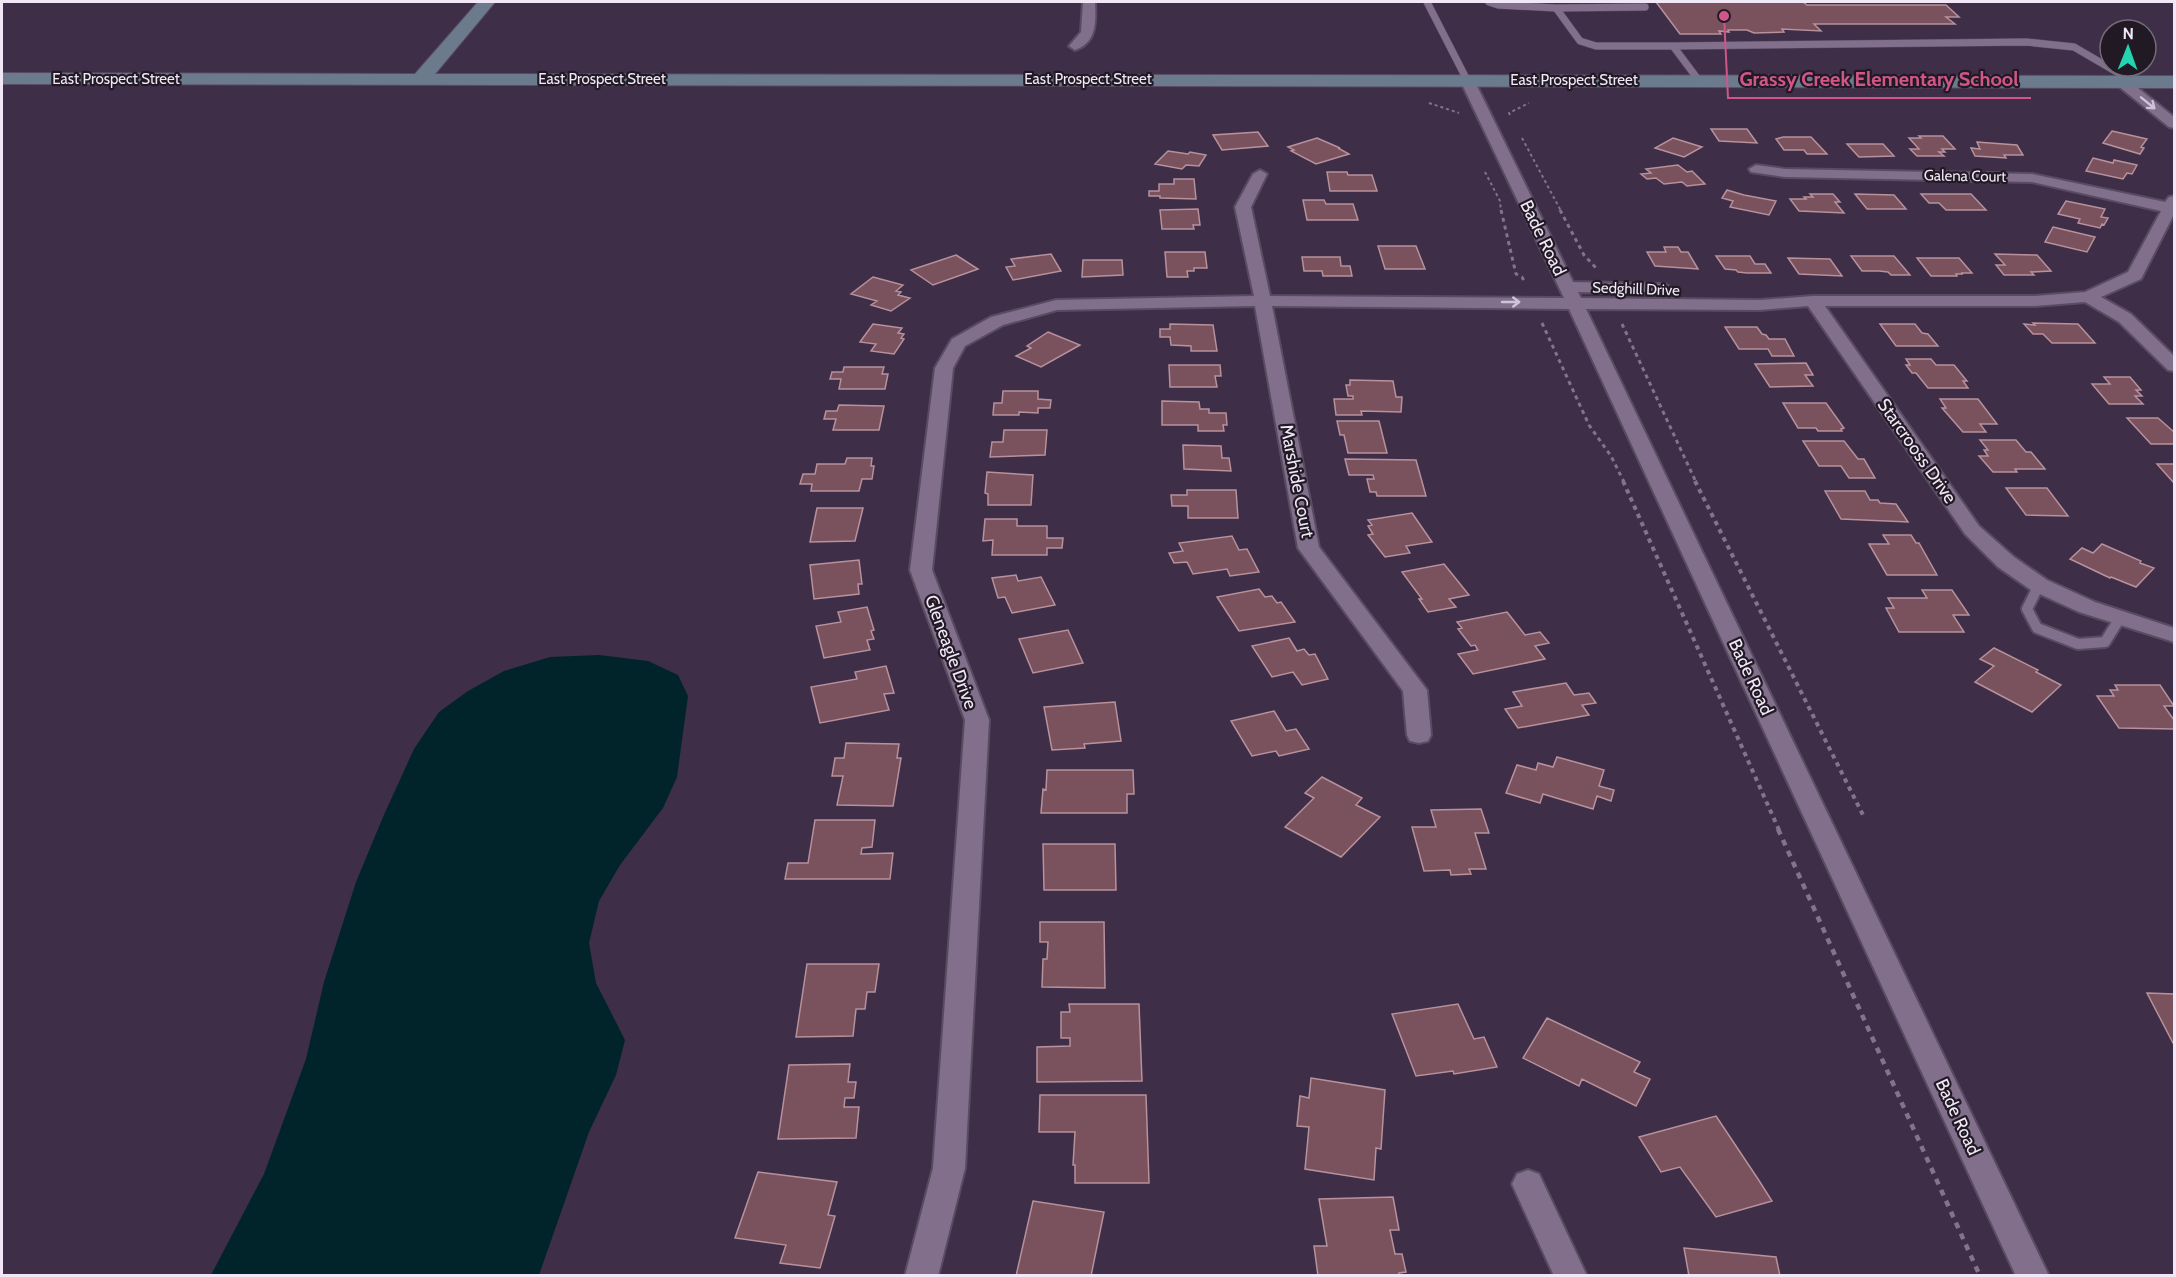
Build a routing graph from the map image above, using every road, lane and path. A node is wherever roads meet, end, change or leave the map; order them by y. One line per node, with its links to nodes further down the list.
1 (487, 2): 9 (street)
2 (1089, 2): 7 (street)
3 (1427, 2): 11 (lane)
4 (1489, 2): 6 (lane)
5 (1645, 7): 6 (lane)
6 (1556, 8): 8 (lane)
7 (1075, 46)
8 (1673, 46): 12 (lane); 13 (lane)
9 (422, 78): 10 (street, East Prospect Street); 11 (street, East Prospect Street)
10 (2, 79)
11 (1467, 80): 12 (street, East Prospect Street); 27 (street, Bade Road)
12 (1700, 81): 13 (street, East Prospect Street)
13 (2134, 82): 14 (street, East Prospect Street); 19 (street, one-way to 19)
14 (2168, 88)
15 (1422, 100): 17 (path)
16 (1534, 100): 18 (path)
17 (1461, 113)
18 (1513, 122)
19 (2175, 124)
20 (1518, 131): 25 (path)
21 (1483, 168): 26 (path)
22 (1756, 169): 24 (street, Galena Court)
23 (1260, 174): 29 (street, Marshide Court)
24 (2173, 205): 28 (street)
25 (1600, 272)
26 (1522, 277)
27 (1571, 294): 29 (street, Sedghill Drive); 30 (street, Sedghill Drive); 43 (street, Bade Road)
28 (2088, 297): 30 (street, Sedghill Drive); 33 (street)
29 (1263, 301): 37 (street, Marshide Court); 40 (street, Gleneagle Drive)
30 (1813, 301): 34 (street, Starcrooss Drive)
31 (1537, 313): 42 (path)
32 (1618, 315): 38 (path)
33 (2175, 366)
34 (2039, 585): 35 (street, Starcrooss Drive); 35 (lane)
35 (2120, 618): 36 (street, Starcrooss Drive)
36 (2175, 634)
37 (1419, 735)
38 (1864, 817)
39 (1528, 1184): 41 (street)
40 (921, 1275)
41 (1571, 1275)
42 (1980, 1275)
43 (2033, 1275)

